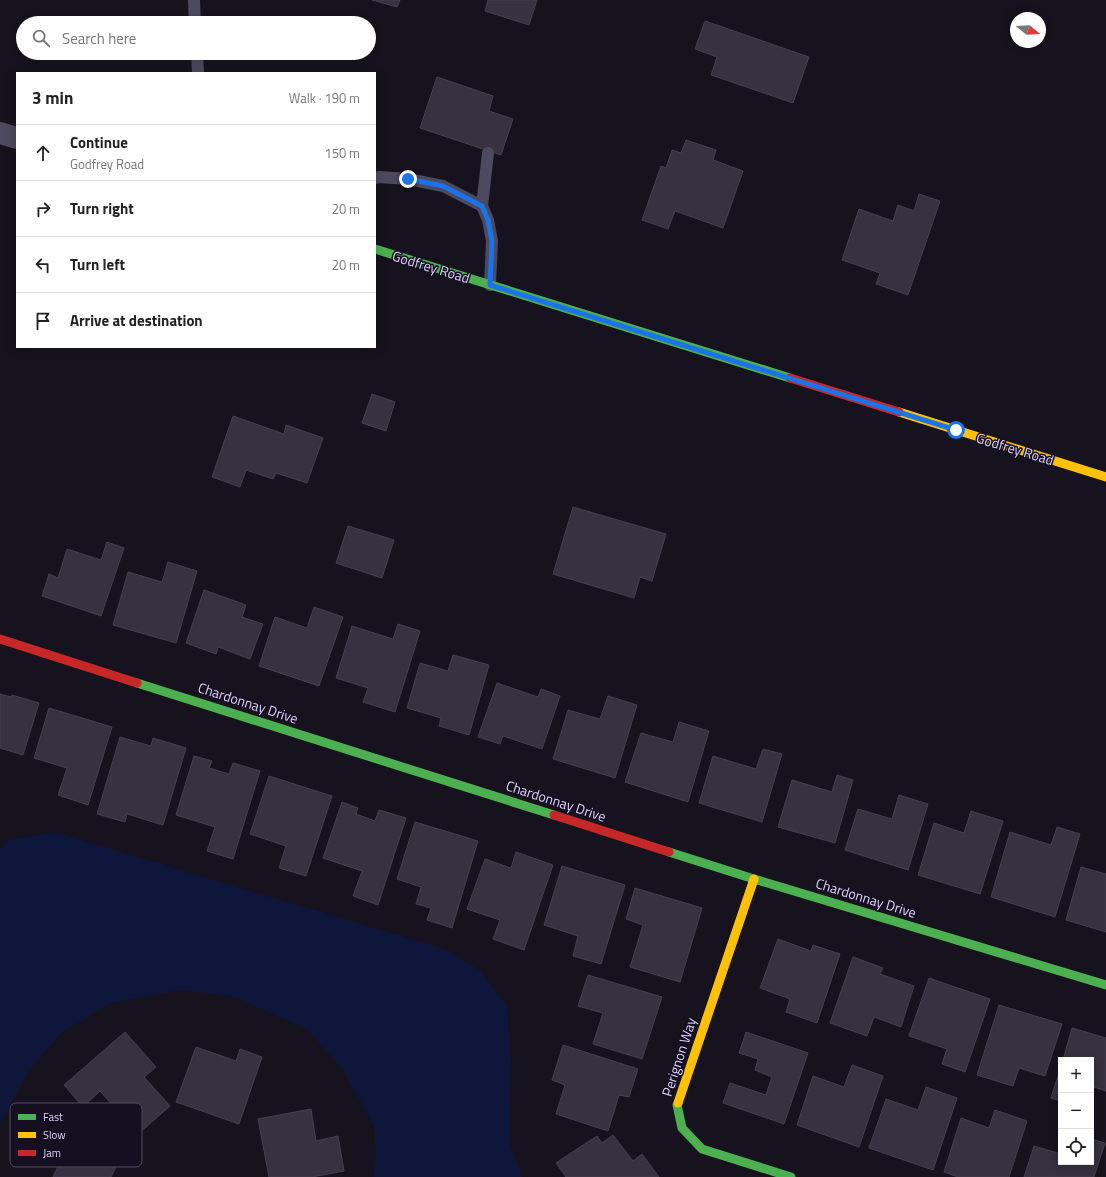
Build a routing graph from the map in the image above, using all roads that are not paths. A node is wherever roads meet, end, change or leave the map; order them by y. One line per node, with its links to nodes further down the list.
1 (194, 0): 2 (lane)
2 (195, 16)
3 (197, 60): 4 (lane)
4 (198, 72)
5 (0, 133): 6 (street)
6 (16, 138)
7 (488, 153): 9 (lane)
8 (376, 178): 9 (lane)
9 (482, 206): 11 (lane)
10 (376, 249): 11 (street, Godfrey Road)
11 (490, 285): 12 (street, Godfrey Road)
12 (1106, 477)
13 (0, 639): 14 (street, Chardonnay Drive)
14 (754, 879): 15 (street, Chardonnay Drive); 16 (street, Perignon Way)
15 (1106, 986)
16 (791, 1177)

